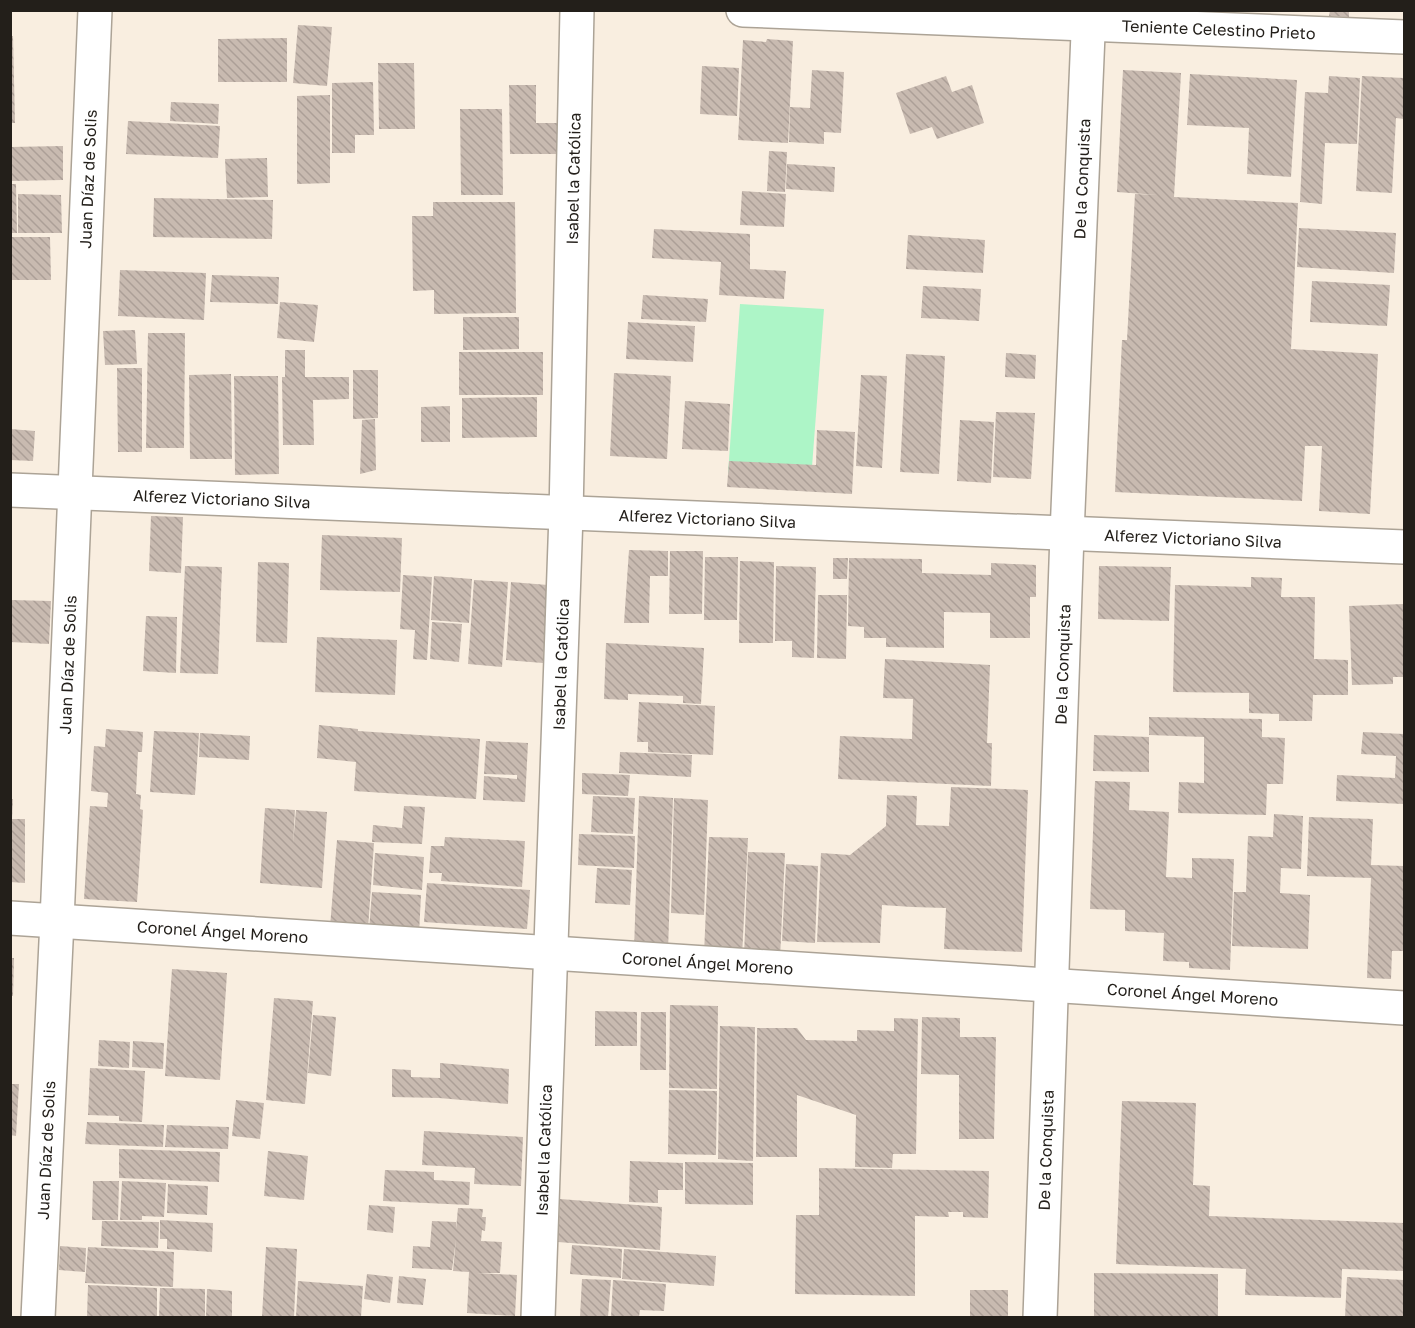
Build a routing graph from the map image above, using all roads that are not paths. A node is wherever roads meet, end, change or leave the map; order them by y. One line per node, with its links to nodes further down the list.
1 (95, 10): 7 (street, Juan Díaz de Solis)
2 (577, 10): 8 (street, Isabel la Católica)
3 (743, 10): 4 (street, Teniente Celestino Prieto)
4 (1089, 17): 5 (street, Teniente Celestino Prieto); 9 (street, De la Conquista)
5 (1404, 37)
6 (10, 490): 7 (street, Alferez Victoriano Silva)
7 (75, 494): 8 (street, Alferez Victoriano Silva); 12 (street, Juan Díaz de Solis)
8 (566, 514): 9 (street, Alferez Victoriano Silva); 13 (street, Isabel la Católica)
9 (1067, 534): 10 (street, Alferez Victoriano Silva); 14 (street, De la Conquista)
10 (1404, 547)
11 (10, 918): 12 (street, Coronel Ángel Moreno)
12 (57, 921): 13 (street, Coronel Ángel Moreno); 16 (street, Juan Díaz de Solis)
13 (550, 953): 14 (street, Coronel Ángel Moreno); 17 (street, Isabel la Católica)
14 (1052, 985): 15 (street, Coronel Ángel Moreno); 18 (street, De la Conquista)
15 (1404, 1008)
16 (38, 1317)
17 (538, 1317)
18 (1040, 1317)

